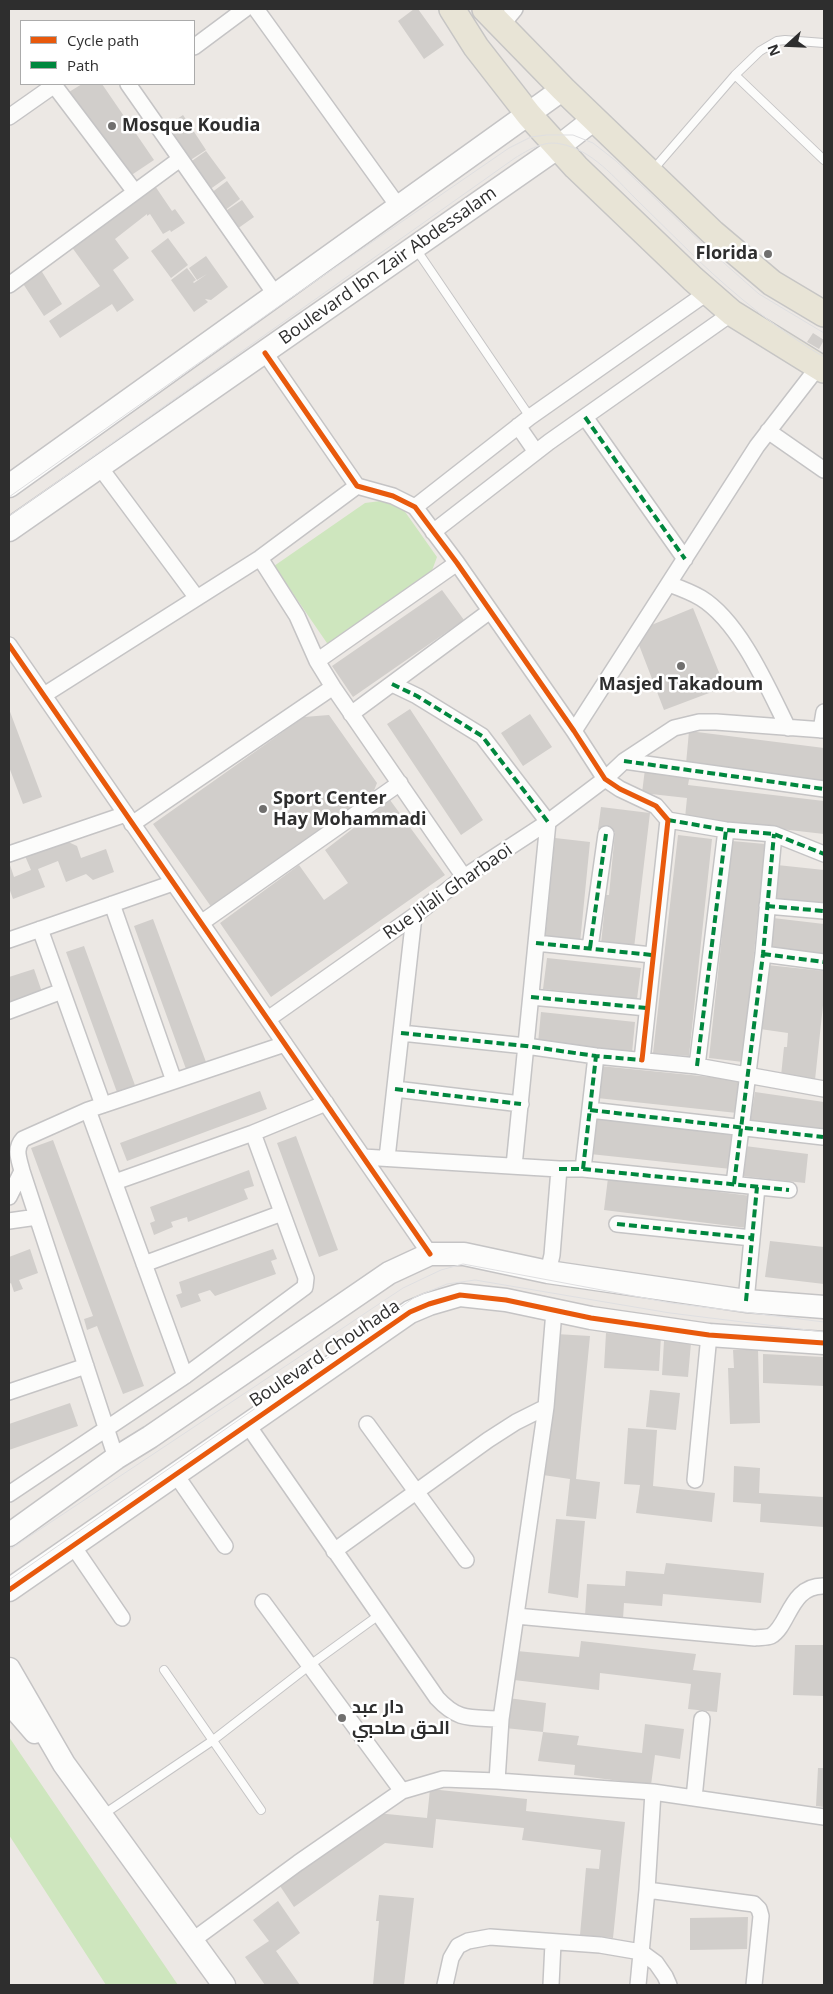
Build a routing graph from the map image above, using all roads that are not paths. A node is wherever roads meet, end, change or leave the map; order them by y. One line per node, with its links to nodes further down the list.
1 (245, 9): 6 (street)
2 (256, 9): 20 (street)
3 (452, 9): 12 (main road)
4 (500, 15): 11 (main road)
5 (824, 43): 7 (lane)
6 (195, 46)
7 (735, 75): 17 (lane); 18 (lane)
8 (54, 85): 13 (street)
9 (56, 85): 19 (street)
10 (135, 86): 16 (street)
11 (562, 89): 12 (street); 14 (main road)
12 (529, 114): 15 (main road); 20 (street)
13 (9, 118)
14 (594, 119): 15 (street, Boulevard Ibn Zair Abdessalam); 18 (main road)
15 (557, 148): 21 (street, Boulevard Ibn Zair Abdessalam); 23 (main road)
16 (180, 159): 19 (street); 24 (street)
17 (824, 160)
18 (650, 173): 26 (main road)
19 (135, 192): 22 (street)
20 (398, 206): 24 (street)
21 (415, 247): 27 (street, Boulevard Ibn Zair Abdessalam); 30 (lane)
22 (9, 285)
23 (708, 292): 25 (main road); 30 (street)
24 (275, 294): 36 (street)
25 (732, 314): 28 (main road); 29 (street)
26 (824, 314)
27 (265, 353): 34 (street, Boulevard Ibn Zair Abdessalam); 37 (street)
28 (821, 369): 32 (street)
29 (585, 416): 33 (street); 42 (street)
30 (530, 417): 31 (street)
31 (518, 426): 33 (street); 38 (street)
32 (768, 431): 35 (street); 42 (street)
33 (536, 452): 40 (street)
34 (99, 466): 39 (street, Boulevard Ibn Zair Abdessalam); 45 (street)
35 (824, 470)
36 (9, 486)
37 (357, 486): 38 (street); 41 (street)
38 (415, 507): 40 (street)
39 (9, 530)
40 (433, 532): 43 (street)
41 (260, 558): 45 (street); 48 (street)
42 (685, 559): 44 (street)
43 (457, 563): 46 (street); 48 (street)
44 (669, 584): 54 (street); 56 (street)
45 (197, 598): 51 (street)
46 (490, 611): 49 (street); 56 (street)
47 (10, 649): 51 (street)
48 (317, 661): 50 (street)
49 (392, 684): 53 (street); 63 (street)
50 (333, 687): 53 (street); 61 (street)
51 (44, 696): 61 (street)
52 (824, 712): 55 (street)
53 (351, 714): 59 (street)
54 (788, 728): 55 (street, Rue Jilali Gharbaoi); 57 (street, Rue Jilali Gharbaoi)
55 (823, 730)
56 (574, 731): 58 (street)
57 (624, 761): 58 (street, Rue Jilali Gharbaoi); 60 (street)
58 (605, 779): 62 (street); 63 (street, Rue Jilali Gharbaoi)
59 (400, 783): 69 (street); 75 (street)
60 (824, 789)
61 (129, 819): 67 (street); 70 (street)
62 (668, 820): 64 (street); 81 (street)
63 (548, 822): 69 (street, Rue Jilali Gharbaoi); 78 (street)
64 (726, 830): 66 (street); 93 (street)
65 (606, 834): 79 (street)
66 (774, 834): 68 (street); 72 (street)
67 (9, 854)
68 (824, 854)
69 (464, 877): 74 (street, Rue Jilali Gharbaoi)
70 (173, 883): 71 (street); 75 (street)
71 (112, 904): 76 (street); 95 (street)
72 (767, 906): 73 (street); 80 (street)
73 (824, 911)
74 (414, 916): 87 (street, Rue Jilali Gharbaoi); 88 (street)
75 (201, 923): 87 (street)
76 (40, 929): 77 (street); 83 (street)
77 (9, 940)
78 (536, 943): 79 (street); 84 (street)
79 (590, 948): 81 (street)
80 (763, 954): 82 (street); 94 (street)
81 (652, 955): 85 (street)
82 (824, 962)
83 (62, 991): 86 (street); 100 (street)
84 (531, 997): 85 (street); 90 (street)
85 (647, 1008): 92 (street)
86 (9, 1011)
87 (268, 1019): 89 (street)
88 (401, 1033): 90 (street); 96 (street)
89 (285, 1044): 95 (street); 98 (street)
90 (526, 1046): 91 (street); 99 (street)
91 (596, 1056): 92 (street); 102 (street)
92 (642, 1060): 93 (street)
93 (697, 1066): 94 (street)
94 (748, 1076): 97 (street); 103 (street)
95 (174, 1081): 100 (street)
96 (395, 1089): 99 (street); 107 (street)
97 (824, 1089)
98 (326, 1103): 104 (street); 106 (street)
99 (521, 1104): 108 (street)
100 (103, 1105): 101 (street)
101 (88, 1110): 111 (street); 112 (street)
102 (590, 1110): 103 (street); 110 (street)
103 (740, 1128): 105 (street); 113 (street)
104 (253, 1132): 112 (street); 117 (street)
105 (823, 1137)
106 (363, 1157): 107 (street); 122 (street)
107 (388, 1158): 108 (street)
108 (514, 1166): 109 (street)
109 (559, 1169): 110 (street); 124 (street)
110 (584, 1169): 113 (street)
111 (22, 1171): 116 (street); 118 (street)
112 (115, 1182): 123 (street)
113 (734, 1184): 114 (street)
114 (757, 1187): 115 (street); 121 (street)
115 (788, 1190)
116 (9, 1197)
117 (282, 1213): 123 (street); 131 (street)
118 (37, 1217): 119 (street); 130 (street)
119 (9, 1221)
120 (616, 1224): 121 (street)
121 (752, 1238): 125 (street)
122 (430, 1254): 124 (street, Boulevard Chouhada); 137 (street, Boulevard Chouhada)
123 (144, 1264): 131 (street)
124 (548, 1272): 125 (street, Boulevard Chouhada)
125 (746, 1301): 126 (street, Boulevard Chouhada)
126 (824, 1307)
127 (554, 1311): 128 (street, Boulevard Chouhada); 133 (street); 134 (street, Boulevard Chouhada)
128 (709, 1335): 129 (street, Boulevard Chouhada); 139 (street)
129 (824, 1343)
130 (86, 1366): 132 (street); 136 (street)
131 (185, 1376): 136 (street)
132 (9, 1392)
133 (546, 1407): 140 (street); 151 (street)
134 (247, 1424): 138 (street, Boulevard Chouhada); 145 (street)
135 (367, 1424): 140 (street)
136 (106, 1430): 137 (street); 141 (street)
137 (116, 1458): 142 (street, Boulevard Chouhada)
138 (176, 1475): 143 (street, Boulevard Chouhada); 144 (street)
139 (695, 1480)
140 (416, 1492): 145 (street); 146 (street)
141 (9, 1494)
142 (9, 1535)
143 (73, 1546): 148 (street, Boulevard Chouhada); 152 (street)
144 (225, 1546)
145 (334, 1551): 150 (street)
146 (466, 1560)
147 (824, 1586): 151 (street)
148 (9, 1590)
149 (263, 1602): 153 (street)
150 (379, 1615): 153 (lane); 158 (street)
151 (516, 1616): 158 (street)
152 (122, 1618)
153 (310, 1666): 159 (lane); 162 (street)
154 (9, 1669): 160 (street)
155 (164, 1670): 159 (lane)
156 (10, 1705): 160 (street)
157 (702, 1718): 164 (street)
158 (501, 1719): 161 (street)
159 (212, 1741): 165 (lane); 166 (lane)
160 (64, 1764): 166 (street)
161 (497, 1781): 162 (street); 163 (street)
162 (402, 1791): 169 (street)
163 (653, 1792): 164 (street); 168 (street)
164 (694, 1798): 167 (street)
165 (261, 1810)
166 (101, 1817): 169 (street)
167 (824, 1817)
168 (647, 1890): 171 (street); 177 (street)
169 (193, 1940): 172 (street)
170 (554, 1943): 171 (street); 173 (street); 174 (street)
171 (641, 1952): 175 (street); 176 (street)
172 (224, 1985)
173 (445, 1985)
174 (551, 1985)
175 (638, 1985)
176 (669, 1985)
177 (754, 1985)

